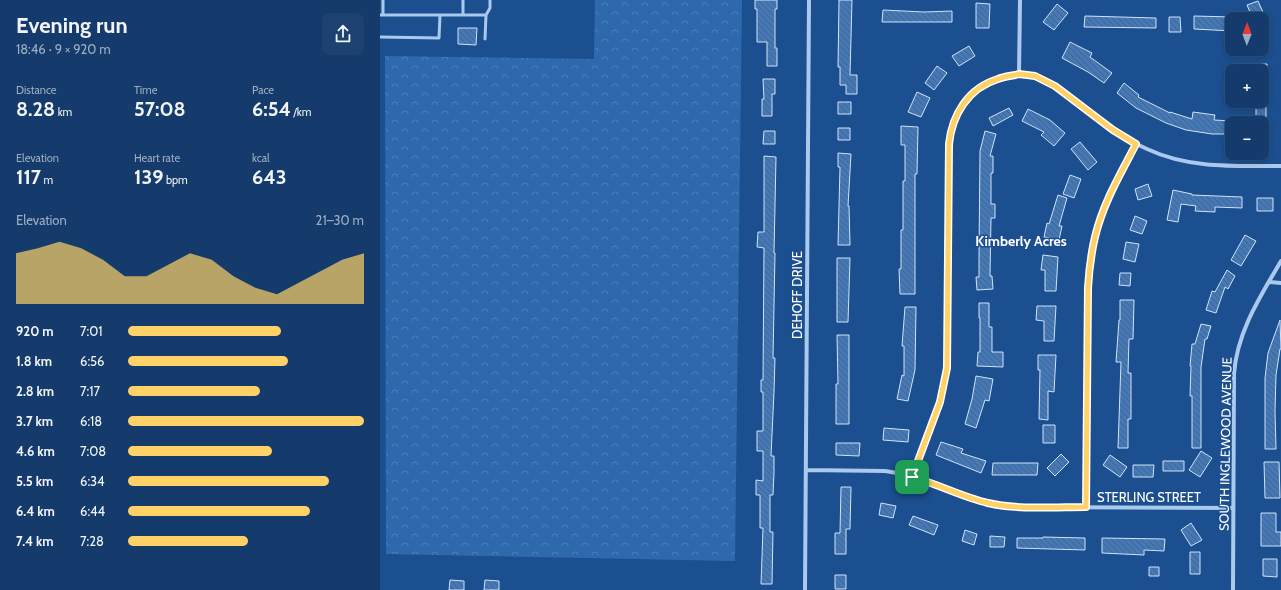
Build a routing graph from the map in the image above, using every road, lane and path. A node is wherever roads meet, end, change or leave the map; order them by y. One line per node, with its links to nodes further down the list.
1 (383, 0): 6 (lane)
2 (463, 0): 8 (lane)
3 (490, 0): 9 (lane)
4 (809, 0): 18 (street, DEHOFF DRIVE)
5 (1020, 0): 12 (street)
6 (381, 15): 7 (lane)
7 (440, 15): 8 (lane); 10 (lane)
8 (463, 15): 9 (lane)
9 (486, 15): 11 (lane)
10 (380, 37)
11 (485, 39)
12 (1019, 74): 13 (street); 19 (street)
13 (1136, 144): 14 (street); 20 (street)
14 (1281, 166)
15 (1281, 261): 16 (street, SOUTH INGLEWOOD AVENUE)
16 (1269, 282): 17 (street); 21 (street, SOUTH INGLEWOOD AVENUE)
17 (1281, 283)
18 (806, 470): 19 (street, STERLING STREET); 22 (street, DEHOFF DRIVE)
19 (912, 477): 20 (street, STERLING STREET)
20 (1086, 507): 21 (street, STERLING STREET)
21 (1233, 508): 23 (street, SOUTH INGLEWOOD AVENUE)
22 (805, 590)
23 (1233, 590)

